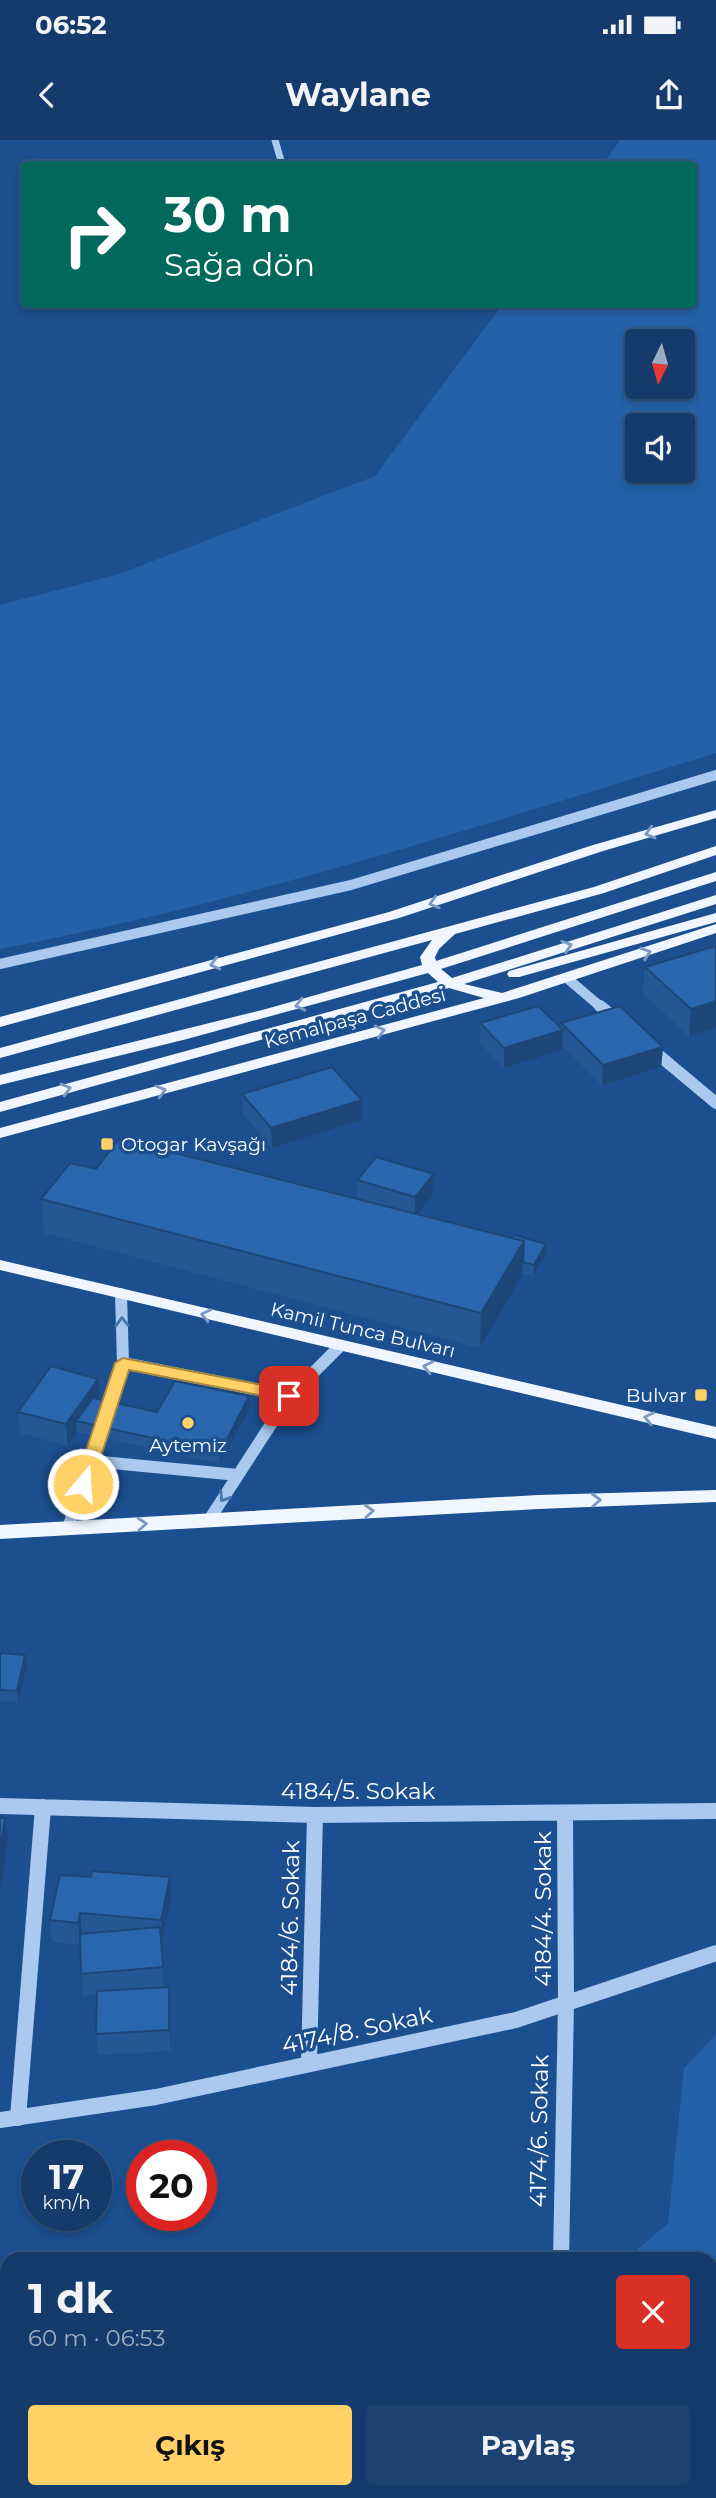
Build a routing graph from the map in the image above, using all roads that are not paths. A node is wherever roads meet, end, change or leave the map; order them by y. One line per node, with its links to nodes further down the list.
1 (275, 140): 2 (street)
2 (281, 161)
3 (716, 775): 11 (street)
4 (716, 814): 15 (main road, one-way to 15)
5 (716, 850): 9 (main road)
6 (716, 876): 19 (main road, one-way to 19)
7 (716, 899): 13 (main road, one-way to 7)
8 (716, 917): 13 (main road)
9 (457, 930): 14 (main road); 18 (main road)
10 (716, 930): 12 (main road, Kemalpaşa Caddesi, one-way to 10)
11 (0, 964)
12 (568, 979): 14 (main road, Kemalpaşa Caddesi); 16 (street)
13 (435, 988): 21 (main road, one-way to 13)
14 (514, 995): 22 (main road, Kemalpaşa Caddesi, one-way to 14)
15 (0, 1022)
16 (621, 1023)
17 (642, 1041): 20 (street)
18 (0, 1053)
19 (0, 1080)
20 (716, 1103)
21 (0, 1107)
22 (0, 1133)
23 (0, 1265): 24 (main road, Kamil Tunca Bulvarı)
24 (121, 1294): 25 (main road, Kamil Tunca Bulvarı, one-way to 24); 26 (street, one-way to 24)
25 (340, 1347): 27 (street); 28 (main road, Kamil Tunca Bulvarı, one-way to 25)
26 (123, 1363): 27 (street); 29 (street)
27 (289, 1396): 30 (street)
28 (716, 1433)
29 (91, 1461): 30 (street); 33 (street)
30 (238, 1475): 32 (street, one-way to 32)
31 (716, 1496): 32 (main road, one-way to 31)
32 (209, 1520): 33 (main road, one-way to 32)
33 (68, 1528): 34 (main road)
34 (0, 1532)
35 (0, 1806): 36 (street, 4184/5. Sokak)
36 (44, 1807): 39 (street, 4184/5. Sokak); 43 (street)
37 (716, 1811): 38 (street, 4184/5. Sokak)
38 (565, 1814): 39 (street, 4184/5. Sokak); 41 (street, 4184/4. Sokak)
39 (315, 1815): 42 (street, 4184/6. Sokak)
40 (716, 1954): 41 (street, 4174/8. Sokak)
41 (566, 2004): 42 (street, 4174/8. Sokak); 45 (street, 4174/6. Sokak)
42 (309, 2064): 43 (street, 4174/8. Sokak)
43 (18, 2118): 44 (street, 4174/8. Sokak)
44 (0, 2120)
45 (561, 2252)

